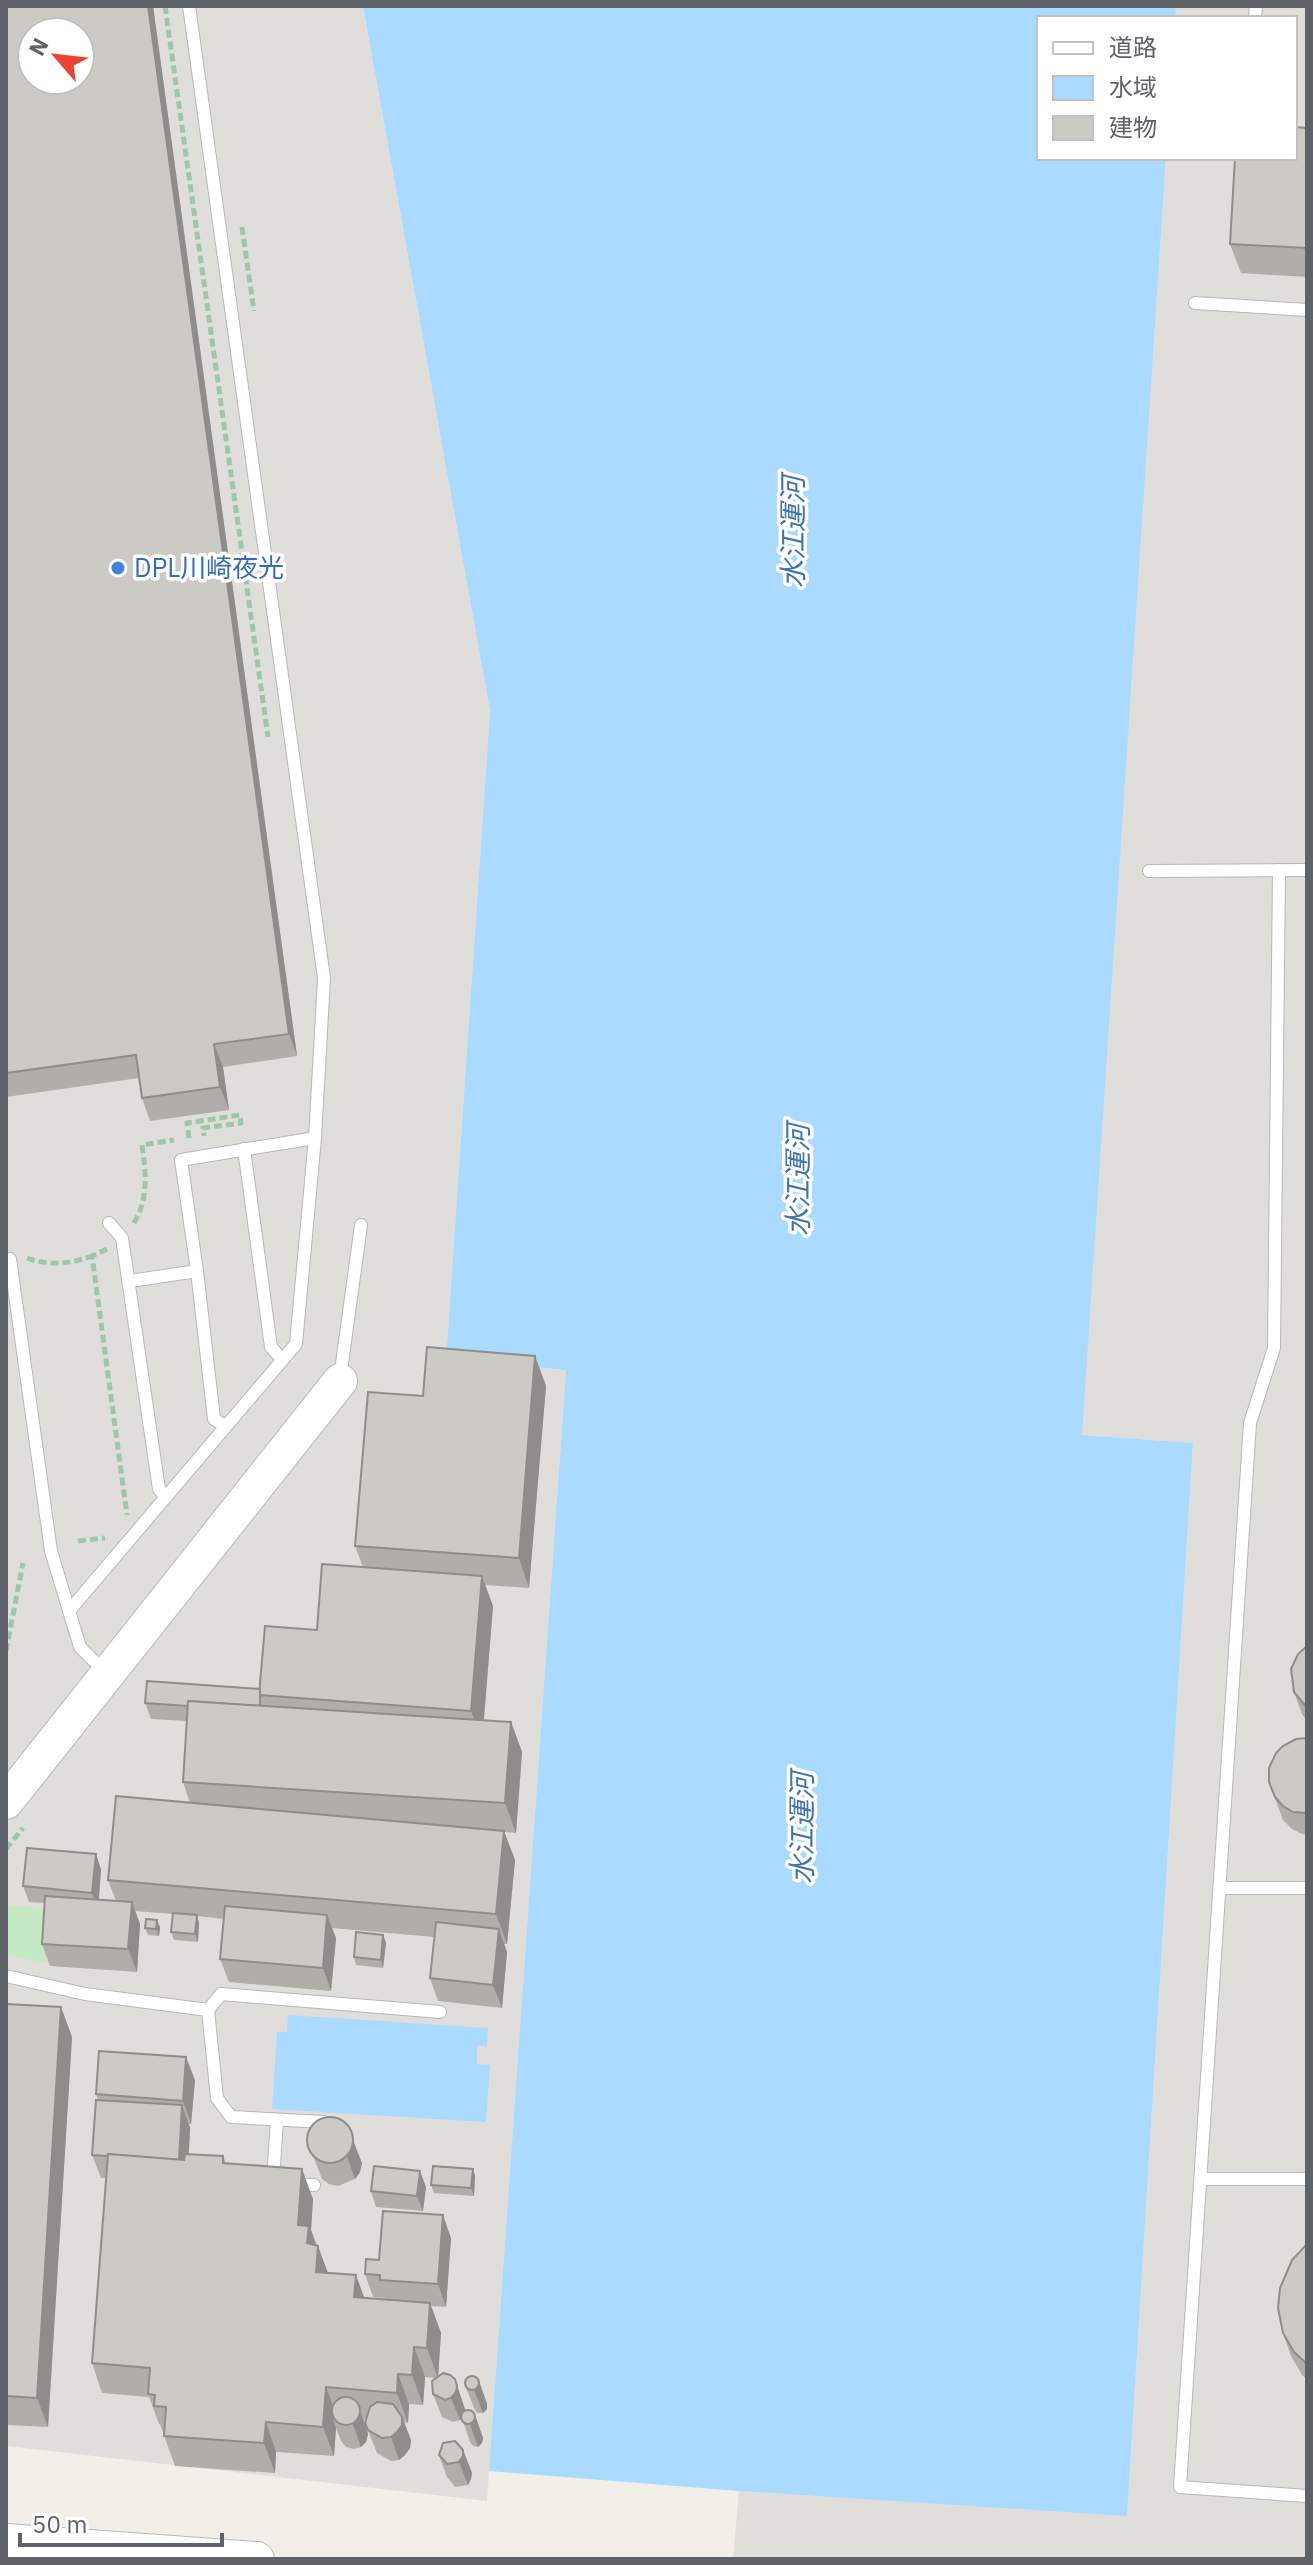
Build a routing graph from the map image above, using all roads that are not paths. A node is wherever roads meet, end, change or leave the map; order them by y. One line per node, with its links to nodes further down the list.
1 (189, 6): 7 (lane)
2 (1195, 303): 3 (lane)
3 (1307, 310)
4 (1279, 870): 5 (lane); 6 (lane); 21 (lane)
5 (1307, 870)
6 (1149, 871)
7 (315, 1138): 8 (lane); 14 (lane)
8 (244, 1149): 12 (lane); 14 (lane)
9 (109, 1223): 13 (lane)
10 (361, 1225): 15 (lane)
11 (10, 1259): 18 (lane)
12 (197, 1271): 13 (lane); 16 (lane)
13 (130, 1281): 17 (lane)
14 (282, 1359): 16 (lane)
15 (340, 1381): 19 (street)
16 (225, 1426): 17 (lane)
17 (166, 1497): 18 (lane)
18 (69, 1611): 19 (lane)
19 (107, 1675): 20 (street)
20 (6, 1802)
21 (1221, 1888): 22 (lane); 28 (lane)
22 (1307, 1888)
23 (6, 1976): 24 (lane)
24 (208, 2010): 25 (lane); 26 (lane)
25 (440, 2012)
26 (277, 2120): 27 (lane); 30 (lane)
27 (323, 2122)
28 (1201, 2179): 29 (lane); 31 (lane)
29 (1307, 2179)
30 (314, 2185)
31 (1307, 2496)
32 (6, 2541): 33 (street)
33 (257, 2559)

